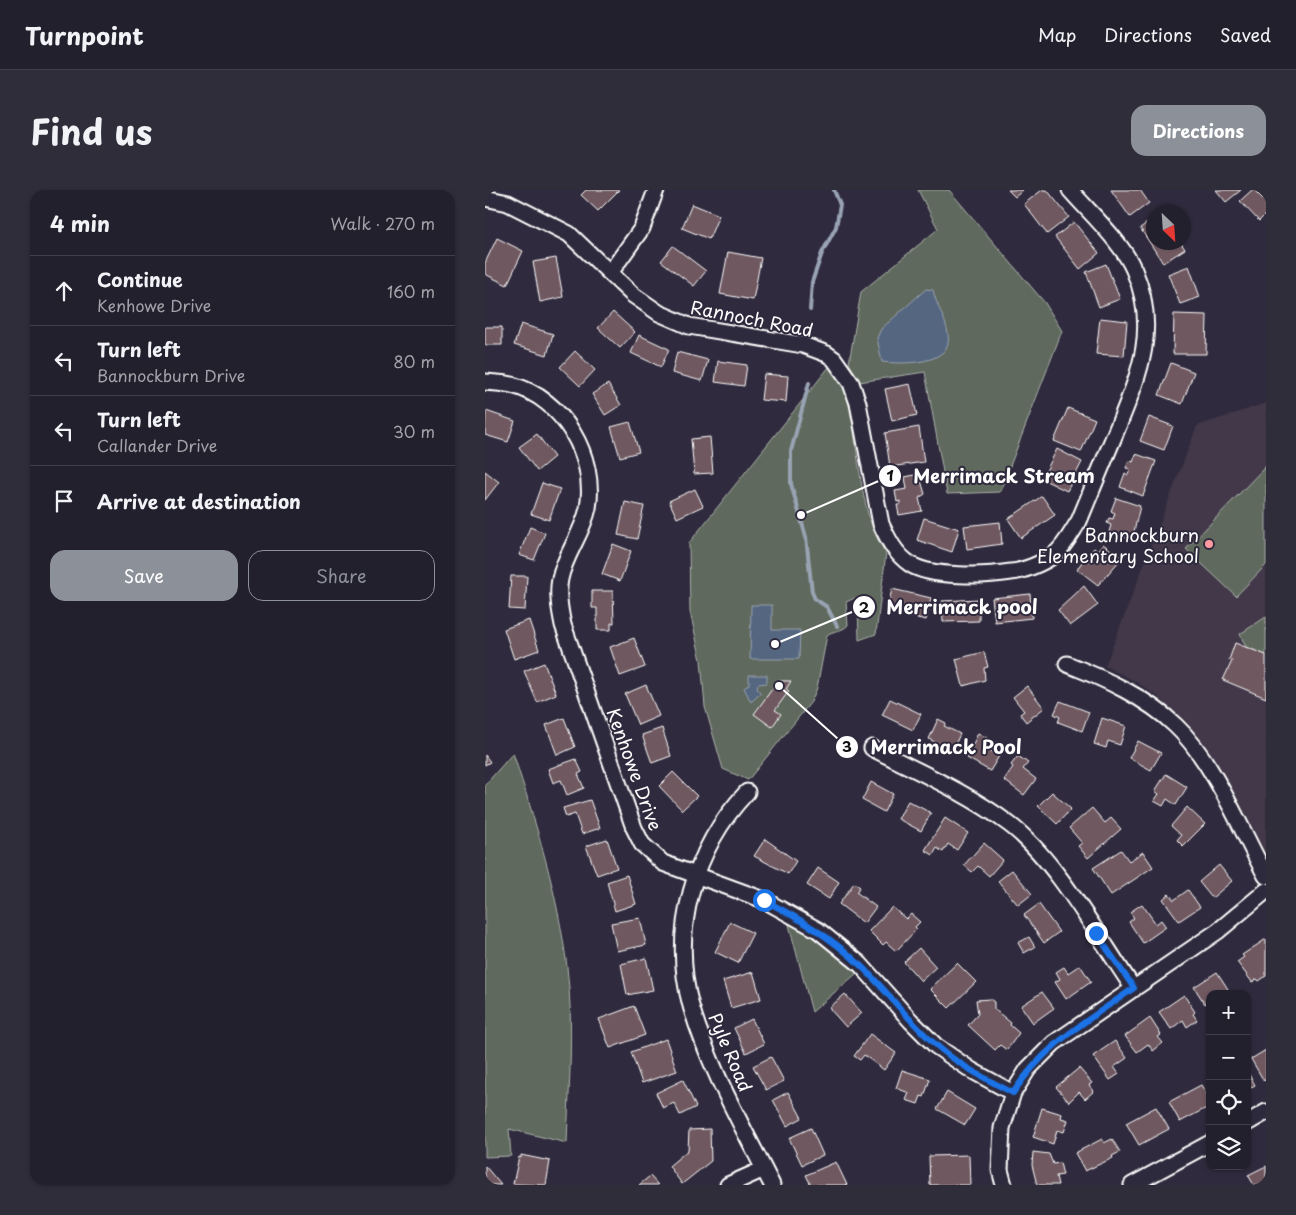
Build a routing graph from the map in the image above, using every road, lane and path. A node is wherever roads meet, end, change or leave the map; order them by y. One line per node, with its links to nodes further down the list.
1 (656, 190): 4 (street)
2 (1070, 190): 4 (street, Rannoch Road)
3 (485, 198): 4 (street, Rannoch Road)
4 (610, 273)
5 (485, 382): 9 (street, Kenhowe Drive)
6 (1067, 664): 10 (street)
7 (872, 748): 12 (street)
8 (747, 792): 9 (street, Pyle Road)
9 (695, 875): 13 (street, Kenhowe Drive); 17 (street, Pyle Road)
10 (1266, 876)
11 (1266, 891): 12 (street)
12 (1134, 988): 13 (street)
13 (1013, 1093): 20 (street)
14 (1266, 1112): 15 (street)
15 (1251, 1120)
16 (1206, 1145): 21 (street)
17 (764, 1168): 18 (street); 19 (street, Pyle Road)
18 (729, 1185)
19 (772, 1185)
20 (1004, 1185)
21 (1132, 1185)

